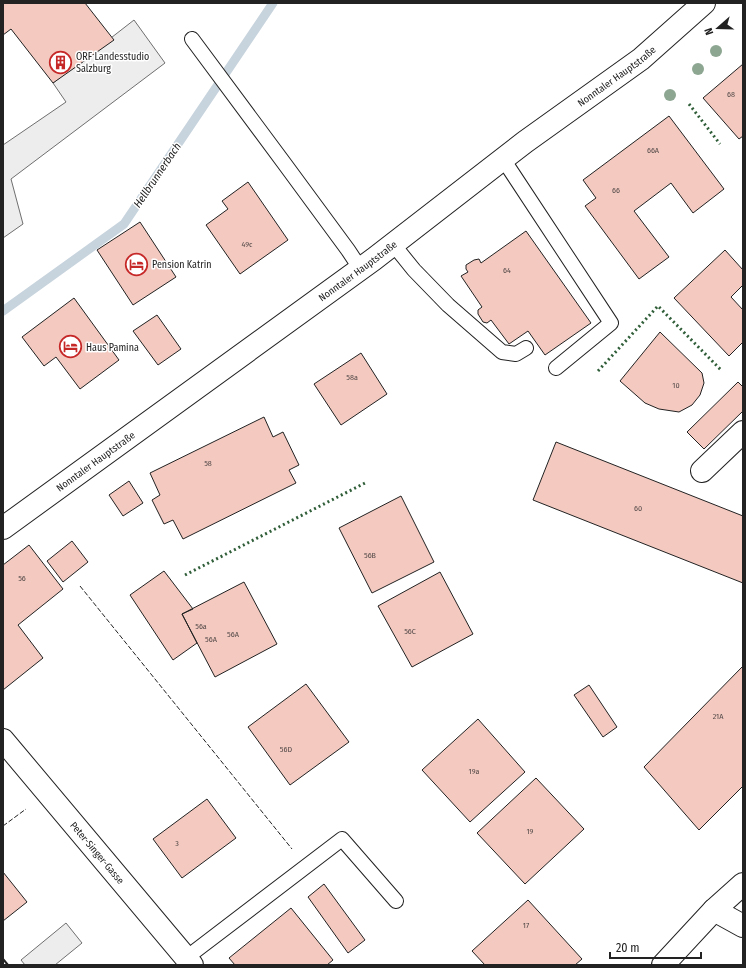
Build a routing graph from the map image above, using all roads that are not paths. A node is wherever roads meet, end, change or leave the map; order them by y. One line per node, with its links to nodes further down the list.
1 (704, 3): 3 (main road, Nonntaler Hauptstraße)
2 (192, 39): 5 (lane)
3 (503, 160): 4 (main road, Nonntaler Hauptstraße); 7 (lane)
4 (393, 244): 5 (main road, Nonntaler Hauptstraße); 6 (lane)
5 (360, 268): 10 (main road, Nonntaler Hauptstraße)
6 (526, 348)
7 (556, 368)
8 (743, 432): 9 (main road)
9 (702, 472)
10 (3, 528)
11 (3, 740): 16 (main road, Peter-Singer-Gasse)
12 (743, 884): 14 (main road)
13 (396, 901): 16 (lane)
14 (714, 910): 15 (main road); 17 (main road)
15 (743, 926)
16 (189, 961)
17 (663, 965)

